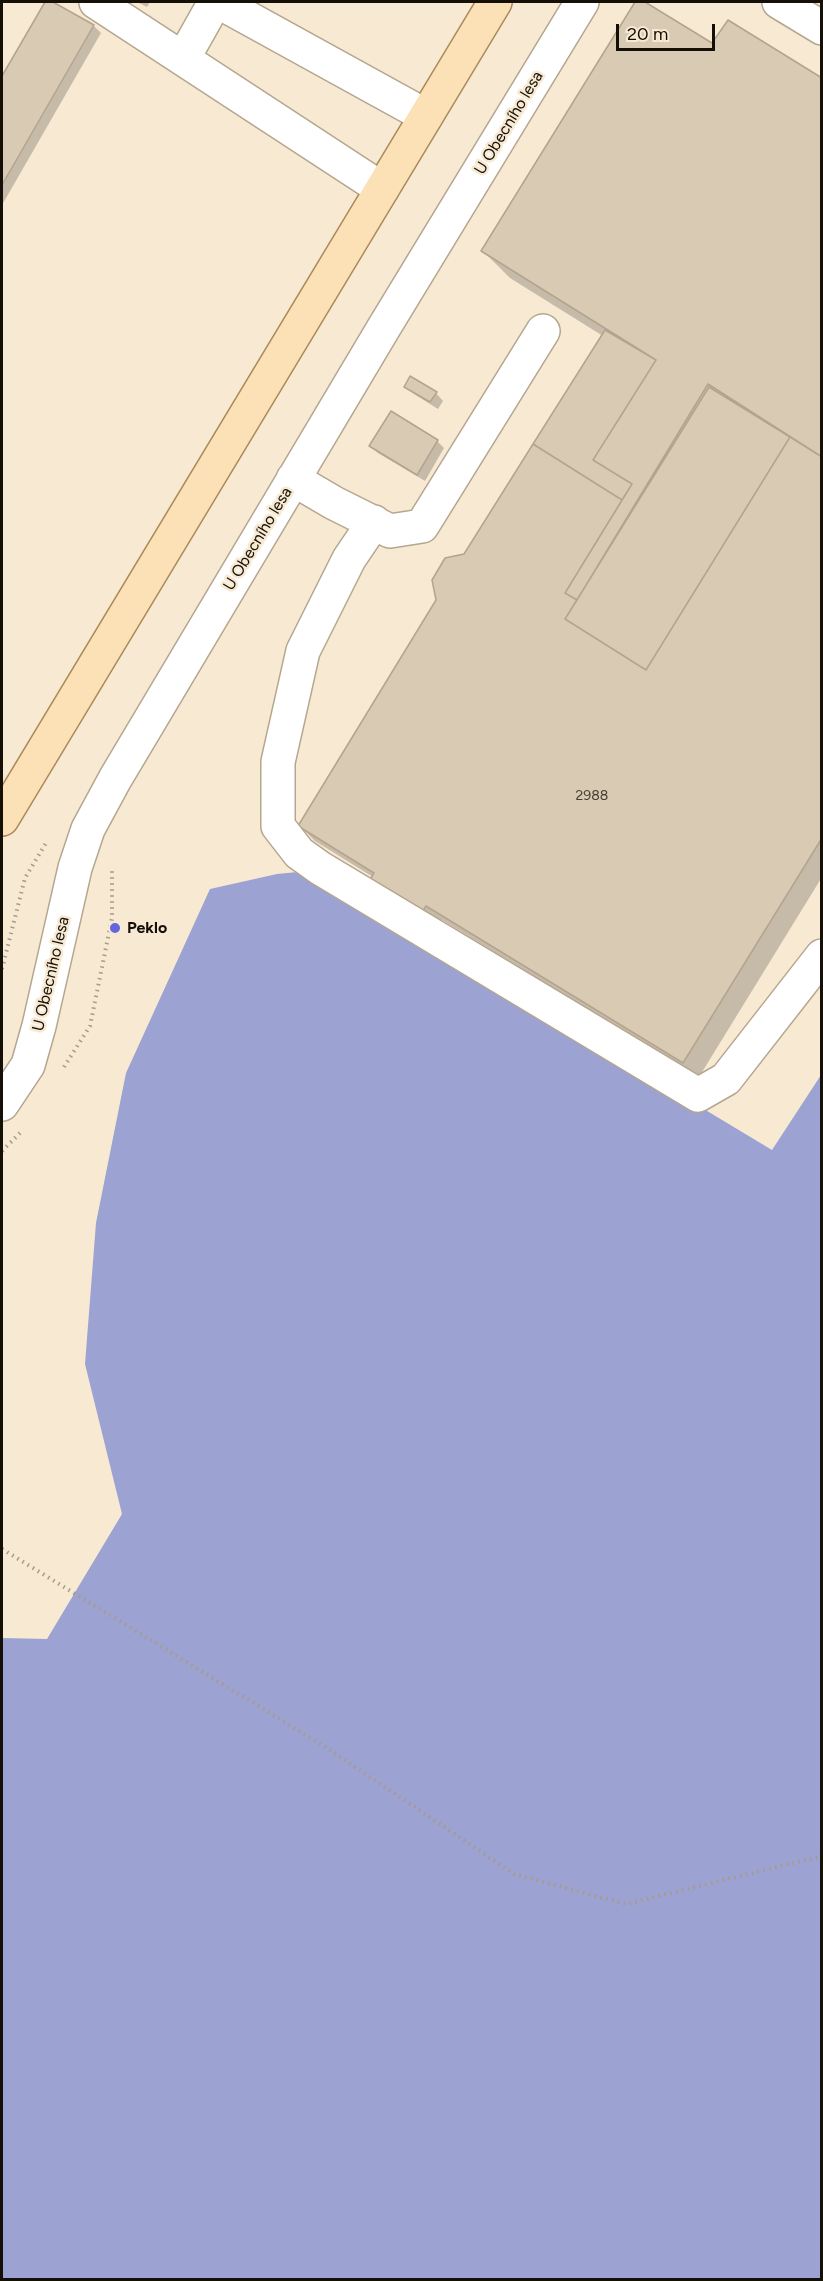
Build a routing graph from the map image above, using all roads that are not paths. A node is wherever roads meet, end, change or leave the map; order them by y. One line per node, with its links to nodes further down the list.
1 (96, 2): 7 (street)
2 (217, 2): 7 (street); 8 (street)
3 (495, 2): 8 (main road)
4 (582, 2): 11 (street, U Obecního lesa)
5 (778, 2): 6 (street)
6 (822, 28)
7 (184, 57): 9 (street)
8 (426, 116): 9 (main road)
9 (382, 189): 13 (main road)
10 (543, 331): 12 (street)
11 (293, 479): 12 (street); 15 (street, U Obecního lesa)
12 (374, 522): 14 (street)
13 (2, 819)
14 (822, 956)
15 (2, 1104)

